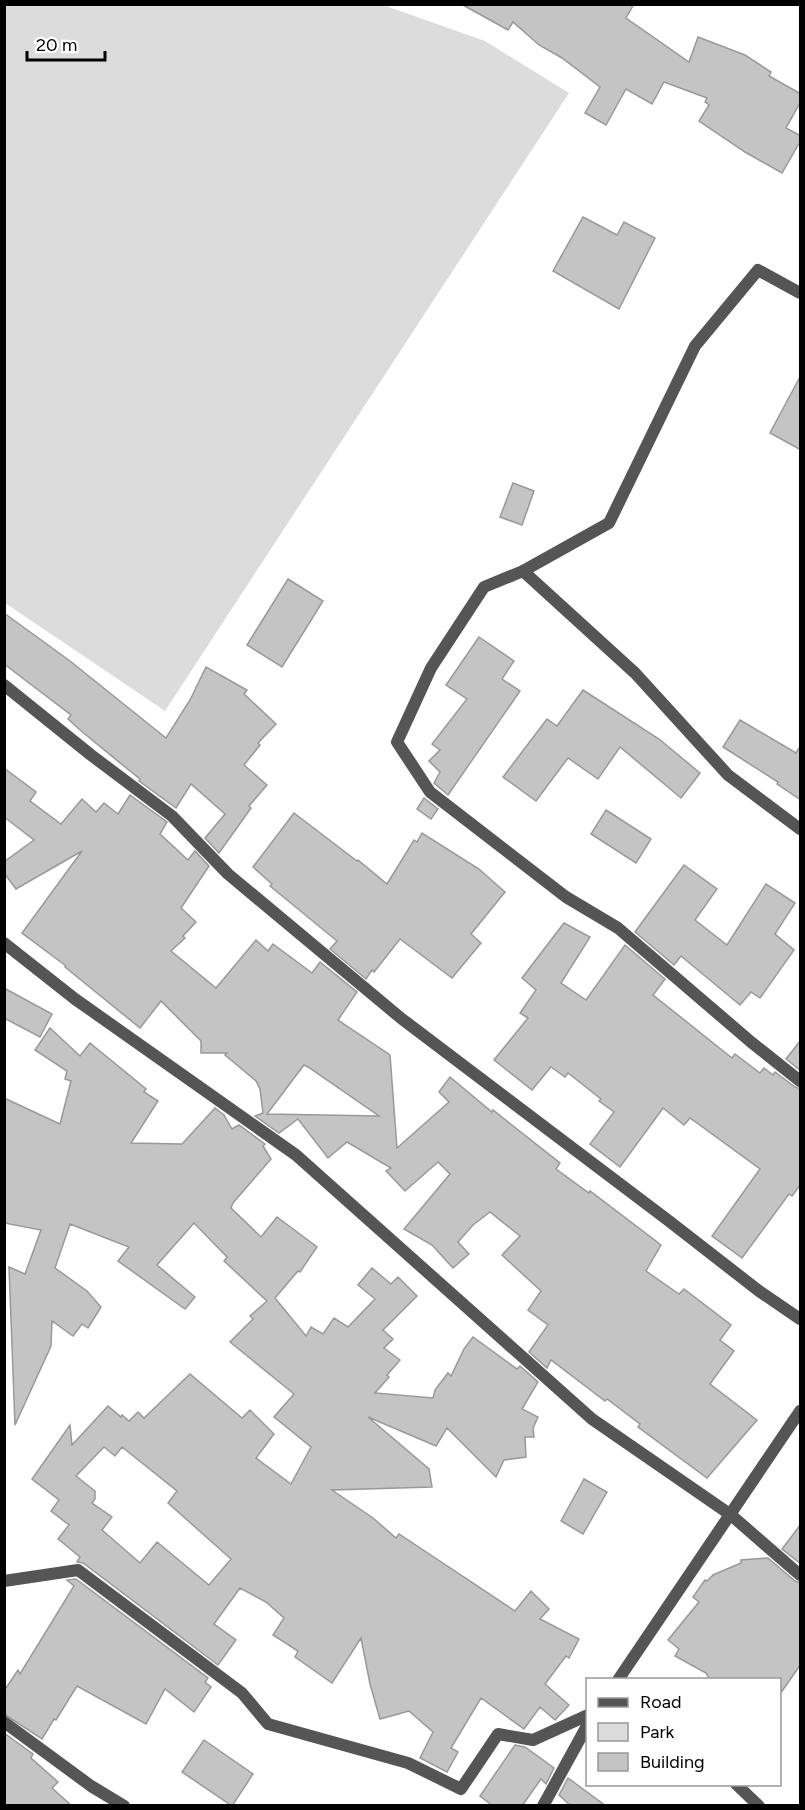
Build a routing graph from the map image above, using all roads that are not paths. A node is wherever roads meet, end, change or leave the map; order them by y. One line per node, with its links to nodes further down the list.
1 (801, 293): 2 (street)
2 (523, 571): 4 (street); 6 (street)
3 (4, 685): 7 (street)
4 (801, 829)
5 (4, 943): 9 (street)
6 (801, 1081)
7 (801, 1319)
8 (801, 1411): 9 (street)
9 (730, 1515): 10 (street); 12 (street)
10 (801, 1575)
11 (4, 1581): 13 (street)
12 (619, 1678)
13 (586, 1716)
14 (4, 1722): 17 (street)
15 (586, 1728): 18 (street)
16 (737, 1786): 19 (street)
17 (124, 1806)
18 (543, 1806)
19 (759, 1806)

